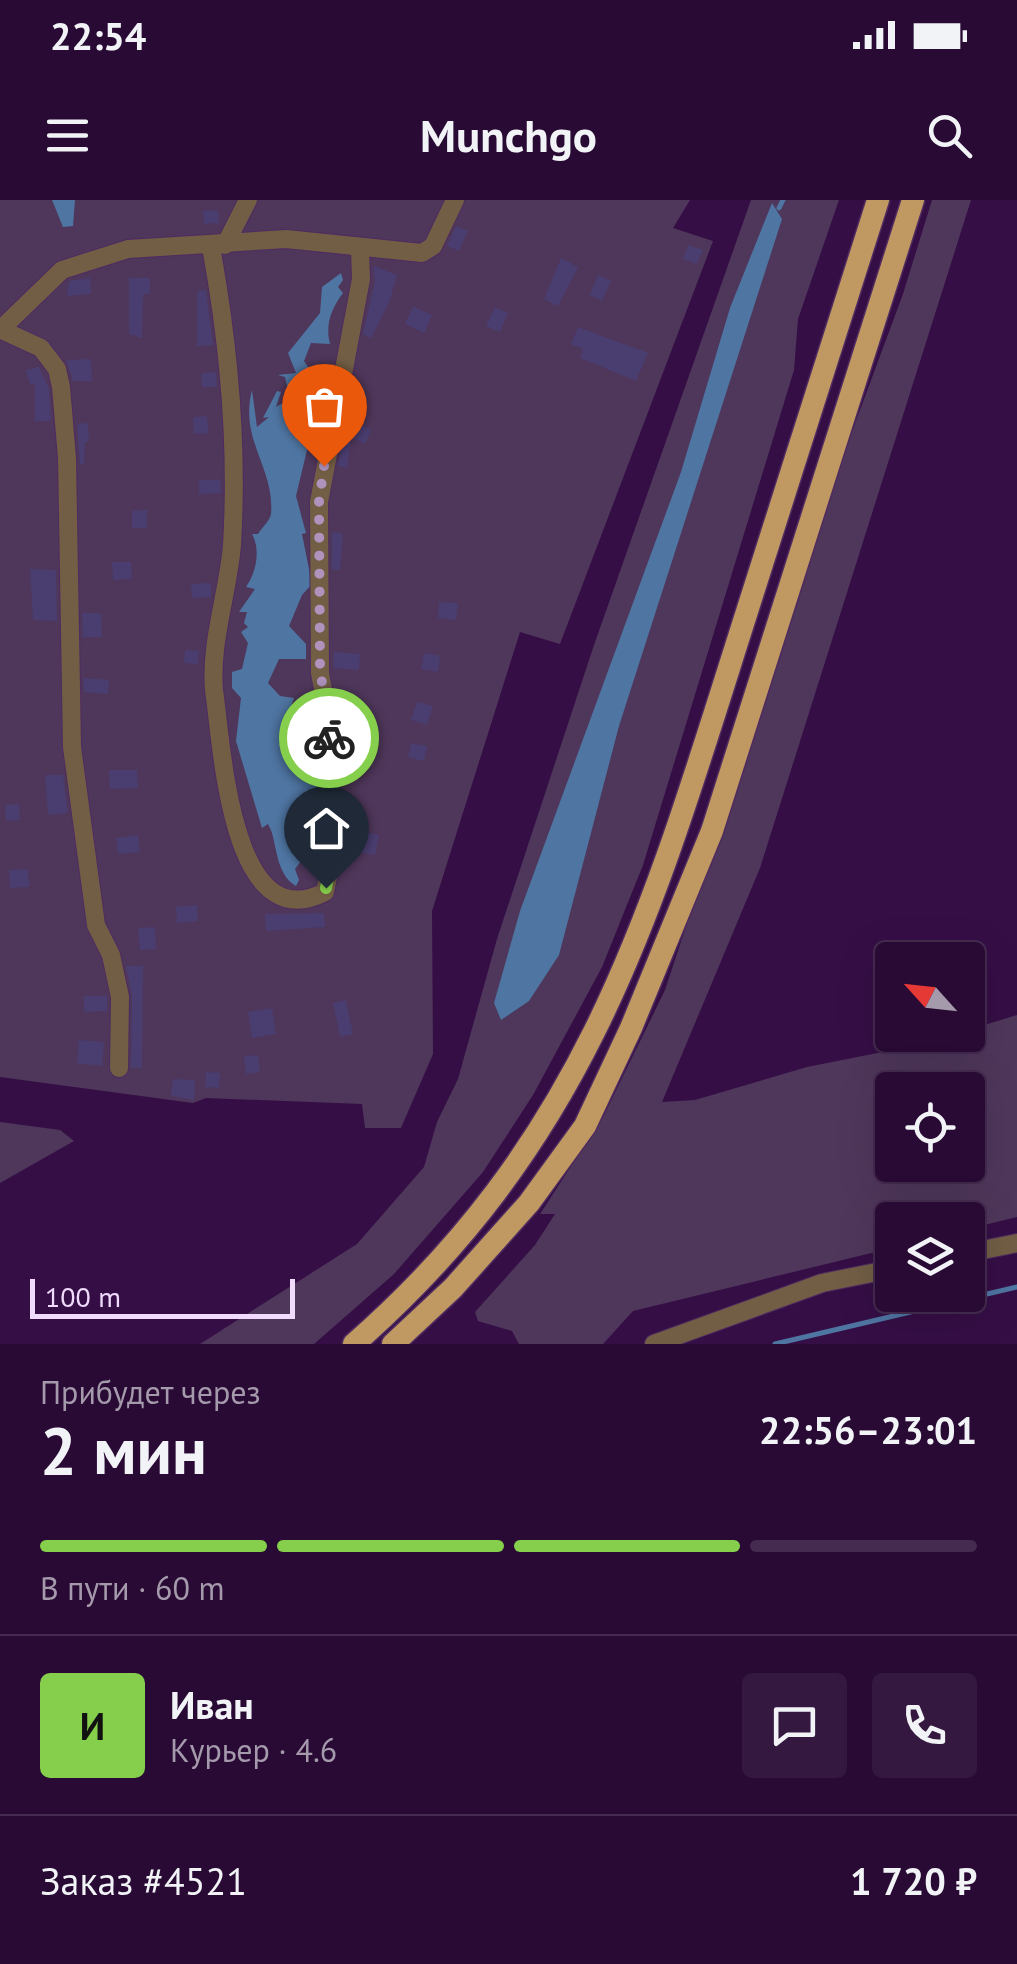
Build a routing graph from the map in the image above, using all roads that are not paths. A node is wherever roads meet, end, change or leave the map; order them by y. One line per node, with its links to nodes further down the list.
1 (248, 200): 5 (street)
2 (455, 200): 6 (street)
3 (878, 200): 12 (main road)
4 (913, 200): 13 (main road)
5 (218, 246): 6 (street); 6 (street); 7 (street)
6 (360, 249)
7 (2, 330): 8 (street)
8 (119, 1068)
9 (1017, 1243): 10 (street)
10 (985, 1250)
11 (875, 1272): 14 (street)
12 (354, 1344)
13 (394, 1344)
14 (654, 1344)

